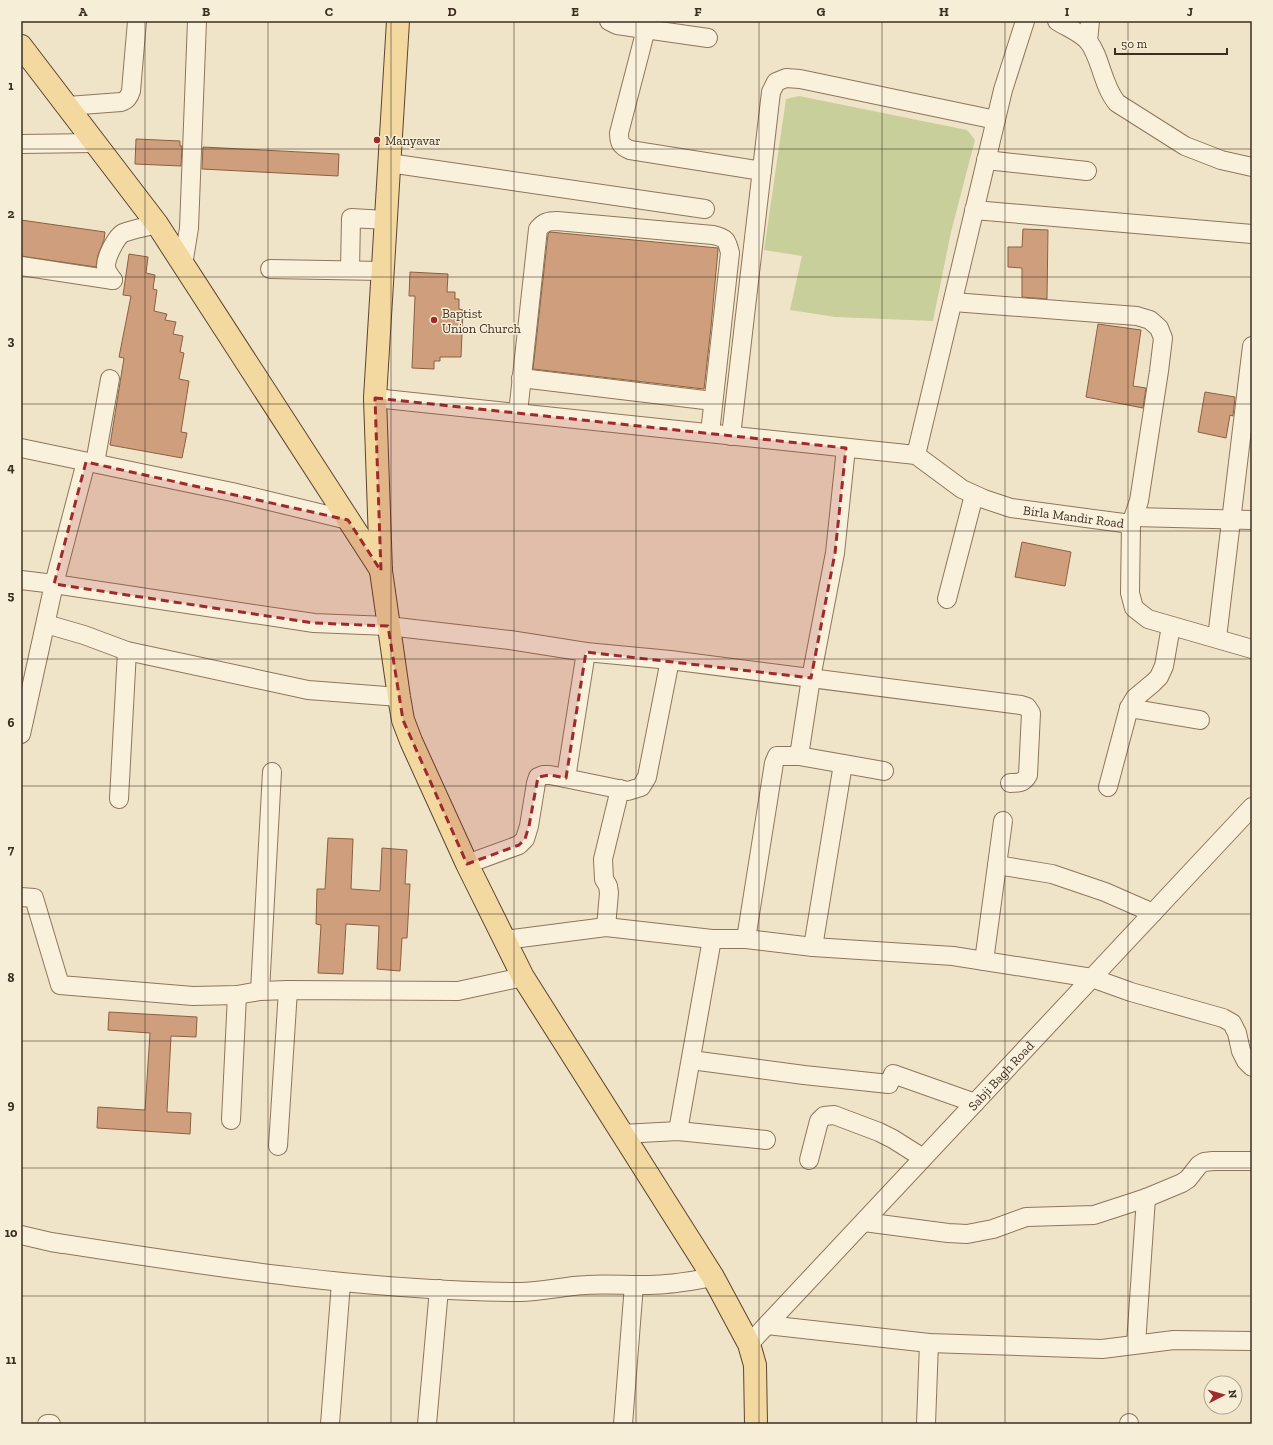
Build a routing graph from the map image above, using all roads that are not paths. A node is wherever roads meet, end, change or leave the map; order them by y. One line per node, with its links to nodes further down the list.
1 (137, 21): 12 (street)
2 (197, 21): 26 (street)
3 (398, 21): 17 (main road)
4 (609, 21): 8 (street)
5 (1025, 21): 13 (street)
6 (1057, 21): 10 (street)
7 (1090, 21): 10 (street)
8 (646, 29): 9 (street); 19 (street)
9 (708, 38)
10 (1088, 41): 18 (street)
11 (21, 46): 12 (main road)
12 (68, 106): 14 (main road)
13 (996, 120): 16 (street); 19 (street)
14 (95, 143): 15 (street); 24 (main road)
15 (21, 144)
16 (986, 160): 20 (street); 22 (street)
17 (389, 163): 21 (street); 23 (main road)
18 (1252, 167)
19 (762, 171): 39 (street)
20 (1086, 171)
21 (705, 209)
22 (974, 210): 25 (street); 31 (street)
23 (386, 220): 29 (street); 30 (main road)
24 (157, 224): 26 (main road); 27 (street)
25 (1252, 234)
26 (183, 265): 46 (main road)
27 (21, 266)
28 (270, 269): 29 (street)
29 (350, 270): 30 (street)
30 (382, 271): 35 (main road)
31 (953, 302): 42 (street); 47 (street)
32 (1252, 346): 45 (street)
33 (521, 378): 36 (street); 36 (street); 37 (street)
34 (110, 379): 43 (street)
35 (375, 398): 37 (street); 49 (main road)
36 (713, 401): 38 (street)
37 (518, 413): 38 (street)
38 (710, 433): 39 (street)
39 (731, 436): 41 (street)
40 (21, 448): 43 (street)
41 (846, 448): 42 (street); 62 (street)
42 (916, 455): 44 (street, Birla Mandir Road)
43 (90, 462): 46 (street); 51 (street)
44 (974, 495): 47 (street, Birla Mandir Road); 52 (street)
45 (1231, 519): 47 (street); 48 (street); 56 (street)
46 (348, 520): 49 (main road)
47 (1133, 520): 55 (street, Birla Mandir Road)
48 (1252, 520)
49 (381, 571): 54 (main road)
50 (21, 580): 51 (street)
51 (54, 584): 53 (street); 54 (street)
52 (947, 599)
53 (46, 624): 58 (street); 61 (street)
54 (388, 626): 59 (street); 63 (main road)
55 (1172, 626): 56 (street, Birla Mandir Road); 64 (street)
56 (1217, 638): 57 (street, Birla Mandir Road)
57 (1252, 649)
58 (127, 651): 63 (street); 75 (street)
59 (586, 652): 60 (street); 71 (street)
60 (670, 660): 62 (street); 74 (street)
61 (29, 663): 66 (street)
62 (811, 678): 67 (street); 72 (street)
63 (399, 697): 78 (main road)
64 (1129, 708): 65 (street); 73 (street)
65 (1200, 720)
66 (21, 734)
67 (799, 756): 68 (street); 84 (street)
68 (843, 764): 70 (street); 86 (street)
69 (272, 772): 91 (street)
70 (884, 772)
71 (566, 778): 74 (street); 78 (street)
72 (1010, 783)
73 (1108, 787)
74 (620, 790): 82 (street)
75 (119, 799)
76 (1252, 807): 81 (street, Sabji Bagh Road)
77 (1003, 821): 79 (street)
78 (467, 864): 85 (main road)
79 (997, 865): 81 (street); 87 (street)
80 (21, 897): 92 (street)
81 (1153, 913): 89 (street, Sabji Bagh Road)
82 (606, 927): 83 (street); 85 (street)
83 (712, 939): 84 (street); 93 (street)
84 (746, 939): 86 (street)
85 (505, 940): 88 (main road)
86 (814, 947): 87 (street)
87 (984, 961): 89 (street)
88 (523, 977): 90 (street); 98 (main road)
89 (1092, 978): 94 (street); 95 (street, Sabji Bagh Road)
90 (288, 990): 91 (street); 100 (street)
91 (260, 991): 92 (street)
92 (237, 995): 96 (street)
93 (691, 1060): 95 (street); 97 (street)
94 (1252, 1067)
95 (975, 1103): 101 (street, Sabji Bagh Road)
96 (231, 1120)
97 (678, 1132): 98 (street); 99 (street)
98 (622, 1134): 107 (main road)
99 (766, 1140)
100 (278, 1146)
101 (924, 1158): 102 (street); 105 (street, Sabji Bagh Road)
102 (809, 1160)
103 (1252, 1161): 104 (street)
104 (1146, 1198): 105 (street); 115 (street)
105 (864, 1222): 111 (street, Sabji Bagh Road)
106 (21, 1235): 108 (street)
107 (713, 1277): 109 (street); 114 (main road)
108 (341, 1283): 110 (street); 118 (street)
109 (634, 1285): 110 (street); 120 (street)
110 (439, 1289): 119 (street)
111 (767, 1325): 113 (street); 114 (street, Sabji Bagh Road)
112 (1252, 1341): 115 (street)
113 (929, 1343): 115 (street); 122 (street)
114 (749, 1344): 121 (main road)
115 (1136, 1344)
116 (47, 1424): 117 (street)
117 (51, 1424)
118 (330, 1424)
119 (427, 1424)
120 (623, 1424)
121 (756, 1424)
122 (926, 1424)

